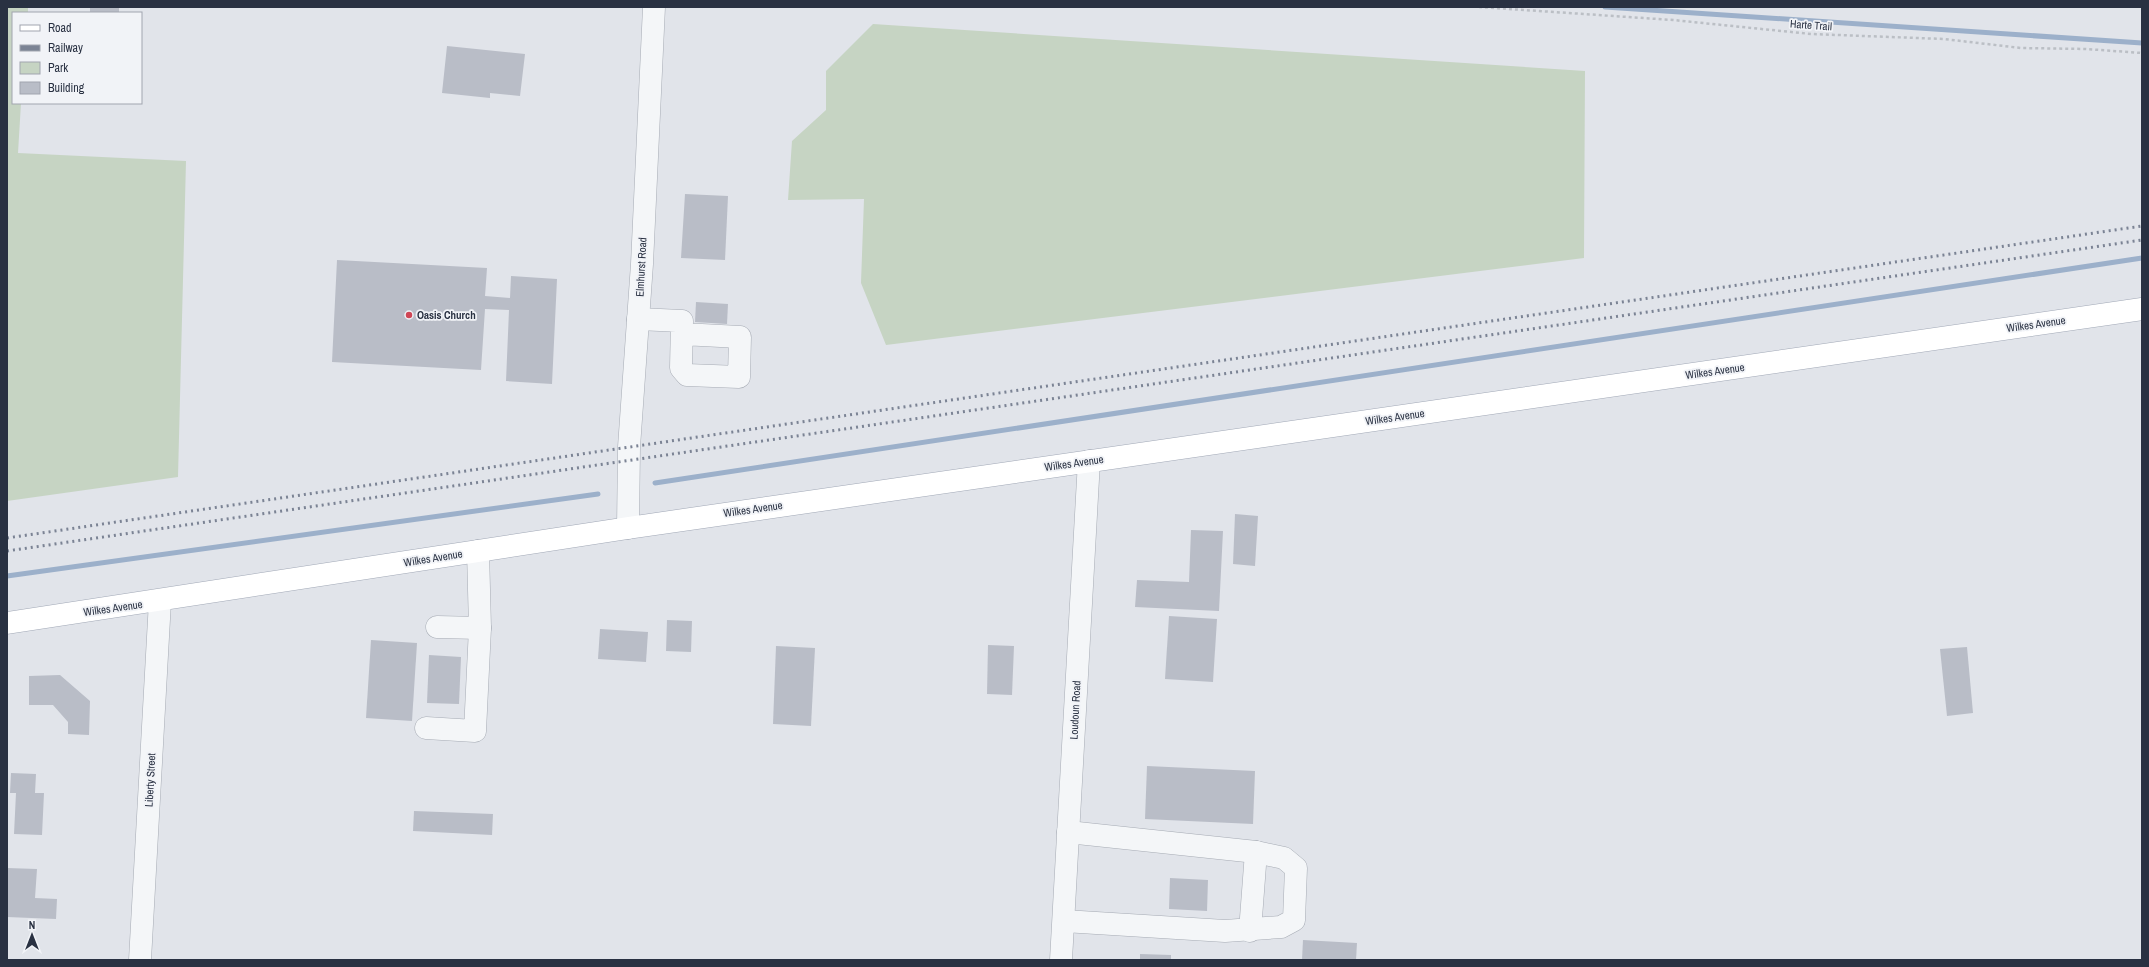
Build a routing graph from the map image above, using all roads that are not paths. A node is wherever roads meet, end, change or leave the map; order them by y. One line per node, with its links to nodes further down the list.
1 (654, 7): 3 (street, Elmhurst Road)
2 (2142, 309): 5 (main road, Wilkes Avenue)
3 (638, 319): 4 (street); 6 (street, Elmhurst Road)
4 (682, 334)
5 (1089, 461): 6 (main road, Wilkes Avenue); 13 (street, Loudoun Road)
6 (628, 528): 7 (main road, Wilkes Avenue)
7 (478, 552): 8 (main road, Wilkes Avenue); 11 (street)
8 (160, 601): 9 (main road, Wilkes Avenue); 17 (street, Liberty Street)
9 (7, 623)
10 (437, 627): 11 (street)
11 (480, 628): 12 (street)
12 (426, 728)
13 (1068, 832): 14 (street); 15 (street, Loudoun Road)
14 (1256, 852): 16 (street); 16 (street)
15 (1064, 921): 16 (street); 18 (street, Loudoun Road)
16 (1250, 931)
17 (140, 960)
18 (1061, 960)

